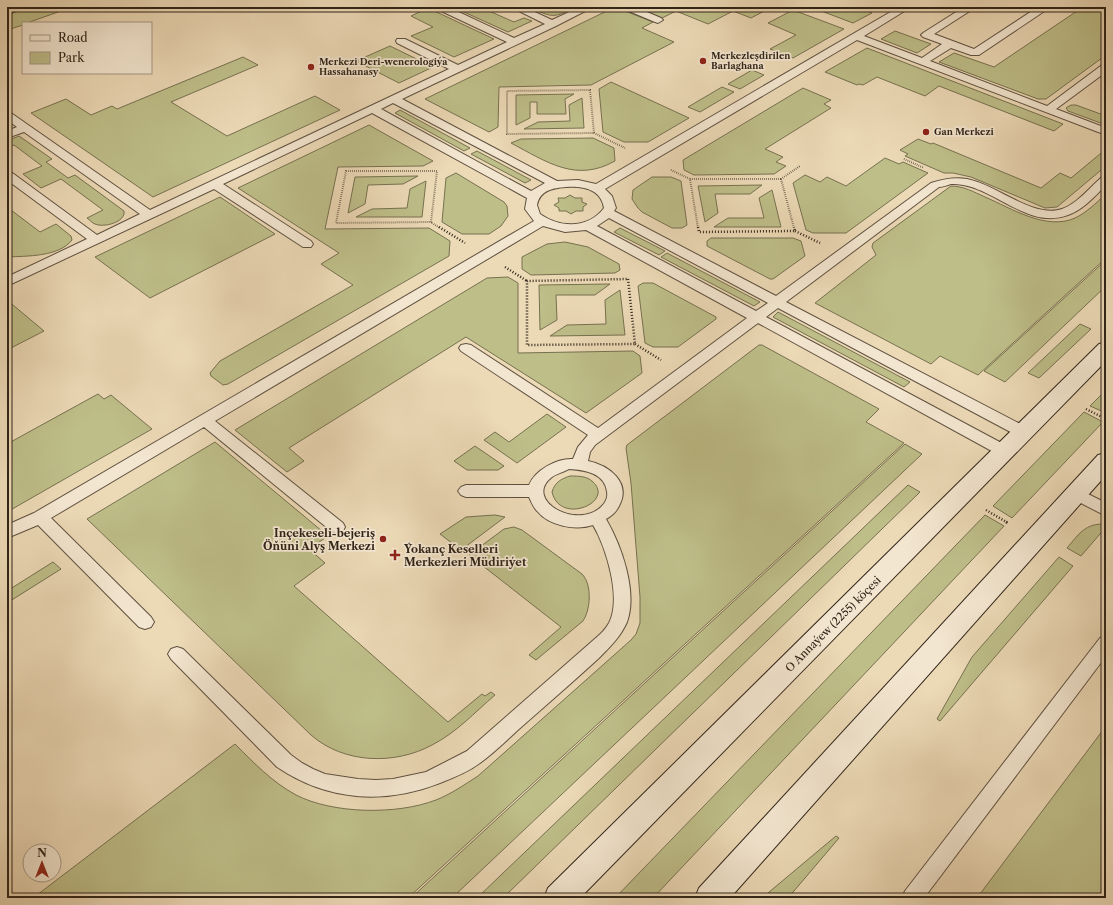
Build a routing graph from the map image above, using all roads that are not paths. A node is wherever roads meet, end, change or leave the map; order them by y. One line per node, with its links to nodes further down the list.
1 (18, 7): 9 (lane)
2 (440, 7): 14 (lane)
3 (516, 7): 11 (lane)
4 (588, 7): 11 (lane)
5 (627, 7): 10 (lane)
6 (906, 7): 12 (lane)
7 (970, 7): 15 (lane)
8 (1043, 8): 15 (lane)
9 (7, 11)
10 (658, 20)
11 (553, 24): 14 (lane)
12 (856, 36): 16 (lane); 30 (lane)
13 (401, 41): 18 (lane)
14 (515, 42): 18 (lane)
15 (950, 44): 16 (lane)
16 (922, 62): 21 (lane)
17 (1106, 67): 21 (lane)
18 (458, 69): 19 (lane)
19 (393, 99): 20 (lane); 29 (lane)
20 (372, 109): 28 (lane); 31 (lane)
21 (1048, 110): 24 (lane)
22 (7, 115): 23 (lane)
23 (25, 128): 25 (lane); 33 (lane)
24 (1106, 132)
25 (7, 135)
26 (7, 174): 36 (lane)
27 (1106, 179): 39 (lane)
28 (215, 184): 33 (lane); 37 (lane)
29 (555, 184): 30 (lane); 31 (lane)
30 (598, 188): 32 (lane)
31 (533, 196): 34 (lane)
32 (608, 212): 35 (lane); 39 (lane)
33 (148, 215): 36 (lane)
34 (542, 221): 35 (lane); 43 (lane)
35 (587, 225): 40 (lane)
36 (96, 240): 38 (lane)
37 (307, 244)
38 (7, 282)
39 (778, 302): 40 (lane); 44 (lane)
40 (757, 317): 45 (lane); 46 (lane)
41 (466, 348): 45 (lane)
42 (1106, 349): 44 (main road, O Annaýew (2255) köçesi)
43 (205, 420): 53 (lane); 55 (lane)
44 (1023, 432): 46 (main road, O Annaýew (2255) köçesi)
45 (598, 435): 47 (lane)
46 (1004, 451): 60 (main road, O Annaýew (2255) köçesi)
47 (579, 464): 50 (lane); 54 (lane)
48 (1102, 471): 51 (main road)
49 (466, 491): 50 (lane)
50 (535, 491): 54 (lane)
51 (1076, 494): 52 (lane); 61 (main road)
52 (1106, 510)
53 (40, 517): 56 (lane); 57 (lane)
54 (597, 517): 59 (lane)
55 (336, 528)
56 (7, 532)
57 (145, 622)
58 (1106, 643): 62 (lane)
59 (177, 654)
60 (559, 898)
61 (710, 898)
62 (912, 898)

